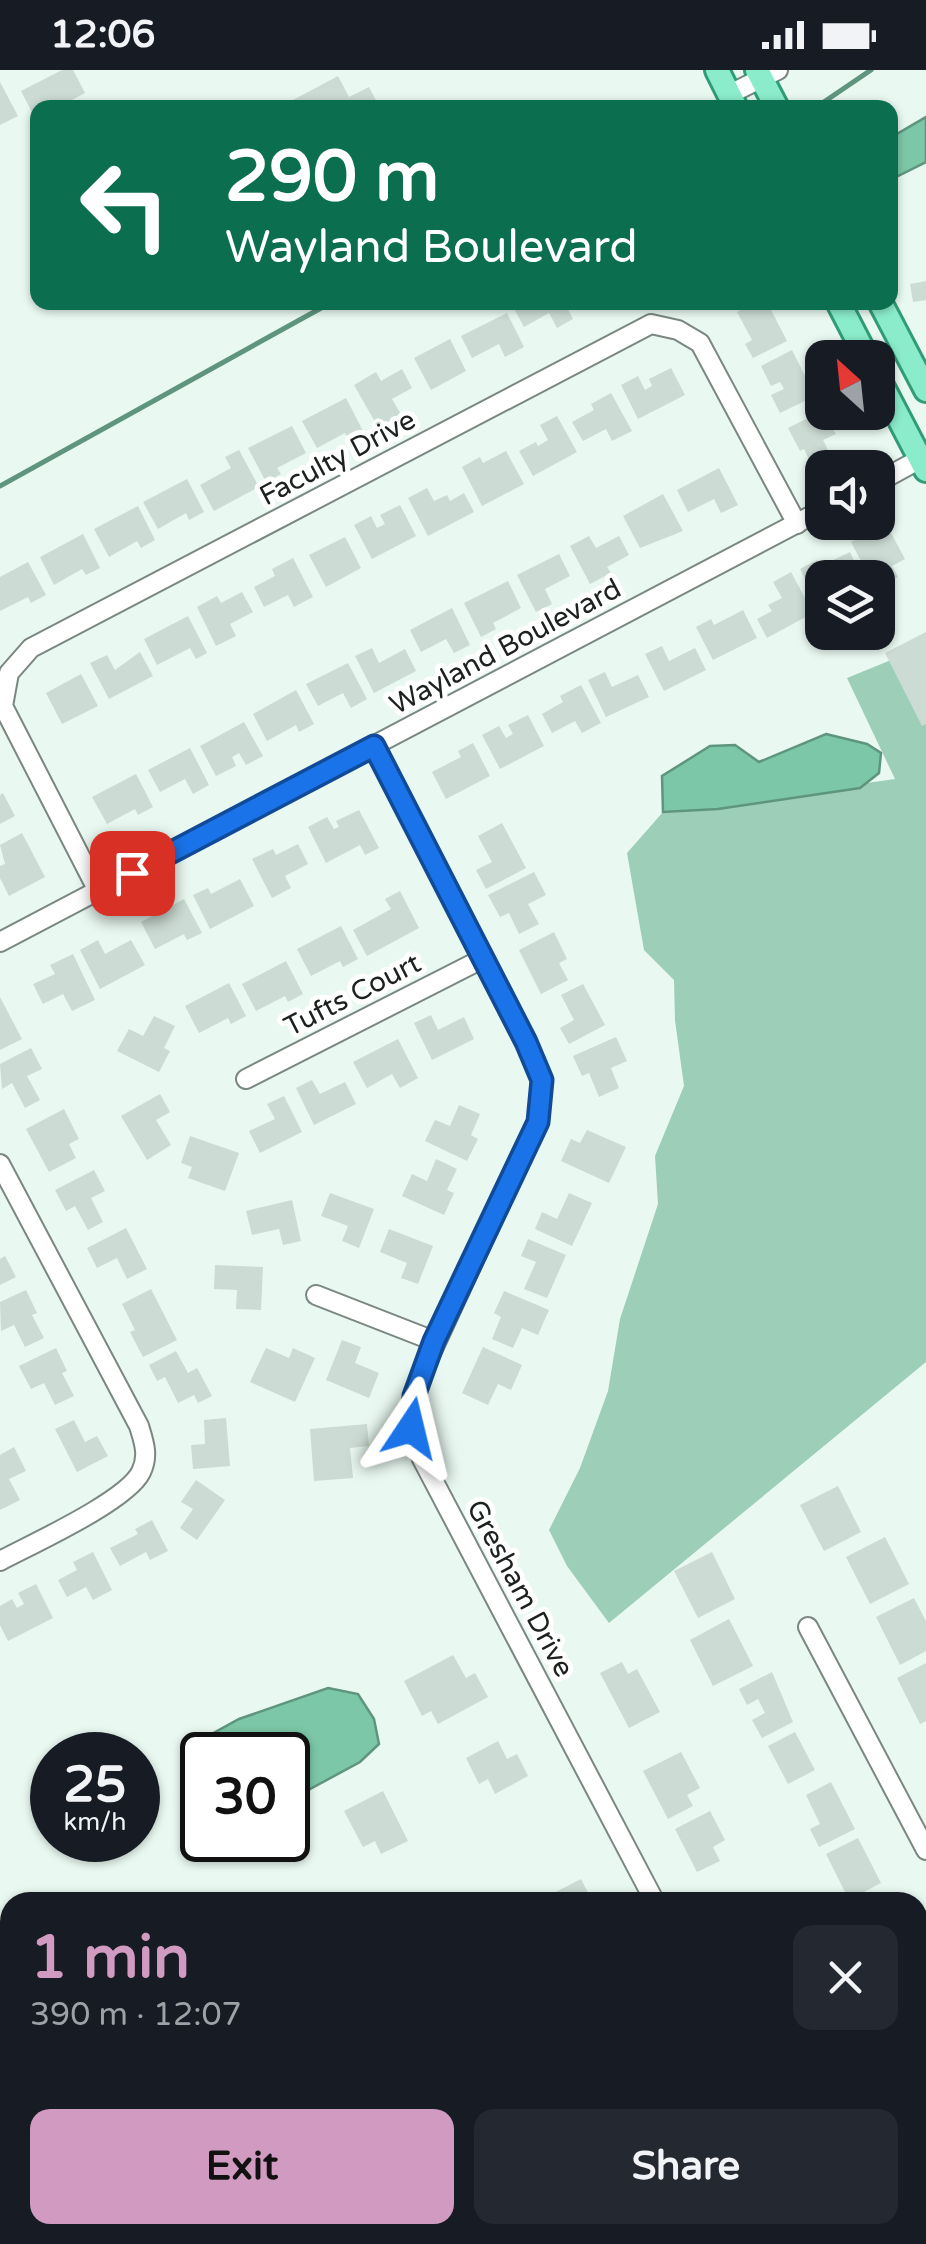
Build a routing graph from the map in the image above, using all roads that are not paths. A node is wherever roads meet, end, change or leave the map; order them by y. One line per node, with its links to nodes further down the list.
1 (717, 70): 3 (main road)
2 (765, 73): 4 (street); 5 (main road)
3 (732, 100)
4 (734, 100)
5 (773, 100)
6 (842, 310): 8 (main road)
7 (884, 310): 9 (main road)
8 (858, 340)
9 (926, 390)
10 (895, 410): 11 (main road)
11 (924, 464): 12 (street)
12 (895, 475)
13 (805, 519): 14 (street, Wayland Boulevard)
14 (796, 524): 15 (street, Wayland Boulevard); 16 (street, Faculty Drive)
15 (374, 746): 16 (street, Wayland Boulevard); 18 (street, Gresham Drive)
16 (98, 891): 17 (street, Wayland Boulevard)
17 (0, 942)
18 (484, 958): 19 (street, Tufts Court); 22 (street, Gresham Drive)
19 (246, 1079)
20 (0, 1164): 23 (street)
21 (316, 1296): 22 (street)
22 (434, 1341): 26 (street, Gresham Drive)
23 (0, 1561)
24 (808, 1627): 25 (street)
25 (926, 1850)
26 (650, 1892)

